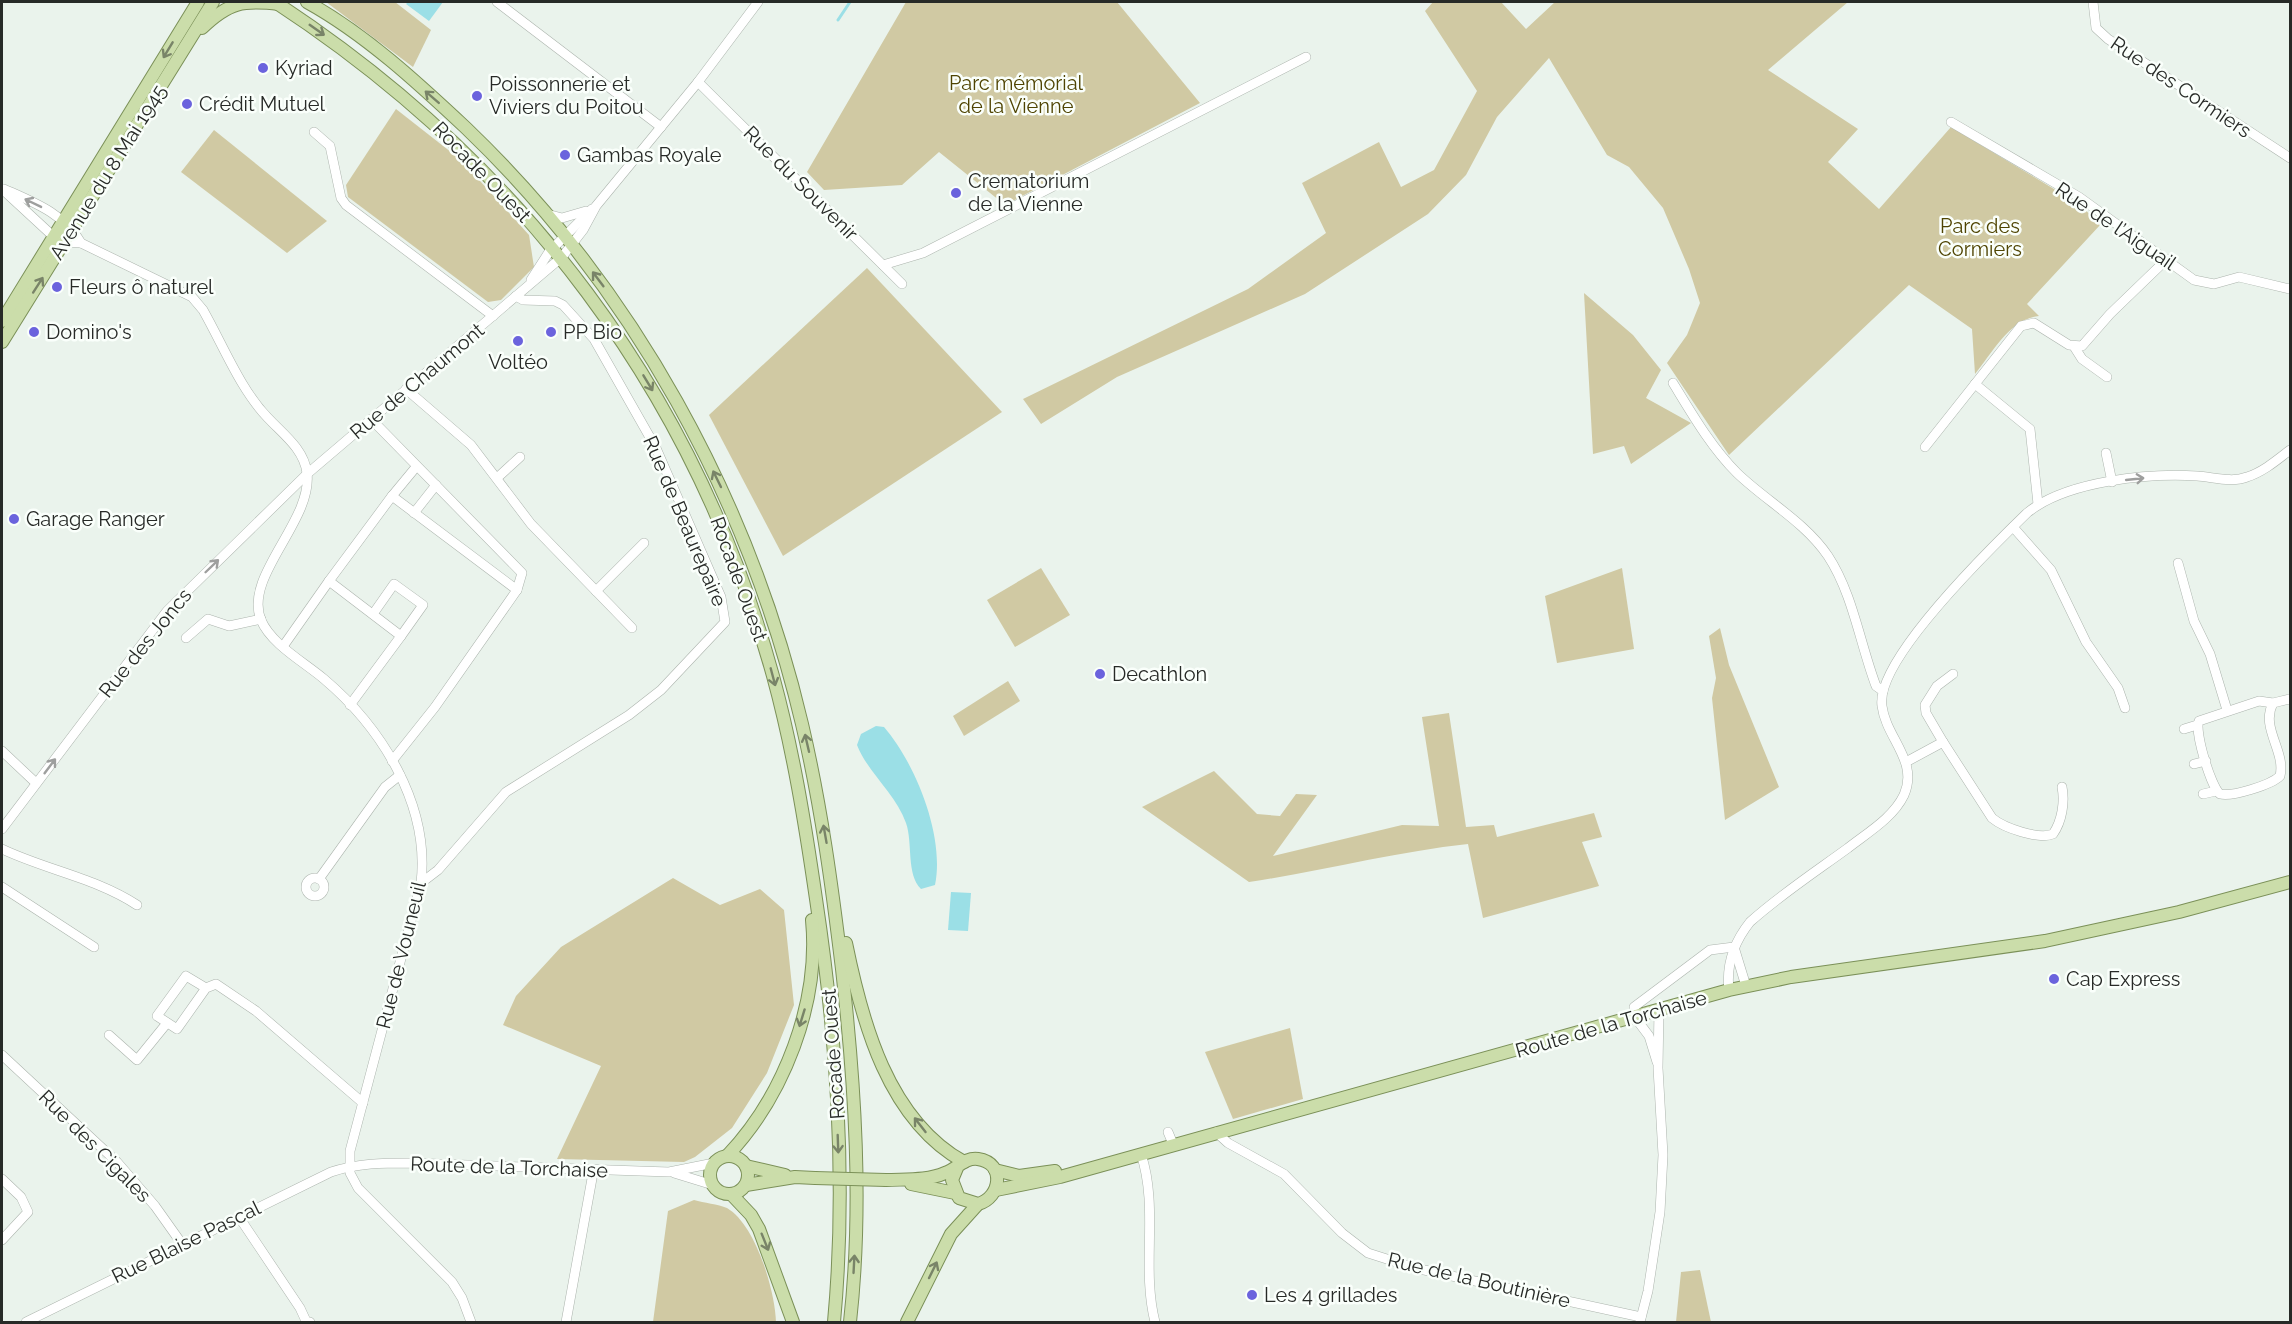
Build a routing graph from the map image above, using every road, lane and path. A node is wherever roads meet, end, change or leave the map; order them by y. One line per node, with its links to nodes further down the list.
1 (193, 2): 9 (main road)
2 (198, 2): 9 (main road, Avenue du 8 Mai 1945)
3 (213, 2): 10 (main road, Avenue du 8 Mai 1945)
4 (307, 2): 19 (main road, Rocade Ouest, one-way to 4)
5 (497, 2): 14 (street)
6 (758, 2): 12 (street, Rue de Chaumont)
7 (2092, 2): 16 (street, Rue des Cormiers)
8 (277, 3): 10 (main road); 26 (main road, Rocade Ouest, one-way to 26)
9 (189, 16): 20 (main road, Avenue du 8 Mai 1945, one-way to 20)
10 (190, 39): 21 (main road, Avenue du 8 Mai 1945)
11 (1306, 57): 28 (street)
12 (698, 82): 14 (street, Rue de Chaumont); 28 (street, Rue du Souvenir)
13 (1951, 122): 27 (street, Rue de l’Aiguail)
14 (661, 127): 18 (street, Rue de Chaumont)
15 (314, 132): 32 (street)
16 (2290, 158)
17 (2, 188): 20 (street, one-way to 17); 23 (street)
18 (596, 206): 19 (street); 22 (street, Rue de Chaumont); 25 (street, Rue de Chaumont)
19 (547, 214): 22 (main road, Rocade Ouest)
20 (63, 220): 21 (street); 23 (main road, Avenue du 8 Mai 1945)
21 (73, 228): 23 (main road, Avenue du 8 Mai 1945); 24 (street)
22 (564, 235): 25 (main road, Rocade Ouest); 26 (street, Rue de Chaumont)
23 (60, 240): 24 (street); 33 (main road, Avenue du 8 Mai 1945); 34 (main road, Avenue du 8 Mai 1945, one-way to 23)
24 (81, 243): 46 (street)
25 (572, 245): 26 (street, Rue de Chaumont); 88 (main road, Rocade Ouest, one-way to 25)
26 (557, 252): 31 (street, Rue de Chaumont); 84 (main road, Rocade Ouest, one-way to 84)
27 (2167, 259): 30 (street, Rue de l’Aiguail); 35 (street)
28 (883, 265): 29 (street, Rue du Souvenir)
29 (902, 284)
30 (2290, 289)
31 (516, 296): 32 (street, Rue de Chaumont); 92 (street, Rue de Beaurepaire)
32 (493, 316): 39 (street, Rue de Chaumont)
33 (2, 321)
34 (2, 342)
35 (2075, 348): 36 (street); 38 (street)
36 (2107, 377)
37 (1673, 383): 66 (street)
38 (1975, 384): 41 (street); 51 (street)
39 (406, 389): 40 (street, Rue de Chaumont); 47 (street)
40 (371, 419): 45 (street); 46 (street, Rue de Chaumont)
41 (1925, 447)
42 (2290, 450): 48 (street, one-way to 42)
43 (2106, 453): 48 (street)
44 (520, 457): 47 (street)
45 (416, 467): 49 (street); 50 (street)
46 (307, 474): 60 (street); 81 (street, Rue des Joncs, one-way to 46)
47 (497, 478): 58 (street)
48 (2112, 482): 51 (street)
49 (435, 485): 52 (street); 57 (street)
50 (392, 496): 52 (street); 56 (street)
51 (2038, 504): 53 (street)
52 (414, 513): 57 (street)
53 (2013, 527): 66 (street); 70 (street)
54 (644, 543): 58 (street)
55 (2178, 563): 71 (street)
56 (329, 581): 59 (street); 64 (street)
57 (517, 590): 76 (street)
58 (596, 591): 61 (street)
59 (373, 614): 62 (street); 62 (street)
60 (261, 619): 63 (street); 64 (street, Rue de Vouneuil)
61 (633, 628)
62 (401, 636): 69 (street)
63 (186, 638)
64 (284, 645): 69 (street, Rue de Vouneuil)
65 (1953, 674): 74 (street)
66 (1882, 691): 78 (street)
67 (2290, 699): 68 (street)
68 (2273, 704): 71 (street); 83 (street)
69 (350, 705): 76 (street, Rue de Vouneuil)
70 (2125, 708)
71 (2227, 710): 72 (street)
72 (2197, 725): 73 (street); 77 (street)
73 (2184, 729)
74 (1943, 742): 78 (street); 82 (street)
75 (2, 751): 81 (street)
76 (392, 761): 80 (street, Rue de Vouneuil)
77 (2206, 761): 79 (street); 83 (street)
78 (1906, 762): 96 (street)
79 (2194, 764)
80 (400, 775): 90 (street); 92 (street, Rue de Vouneuil)
81 (36, 783): 86 (street, Rue des Joncs)
82 (2062, 787)
83 (2216, 791): 85 (street)
84 (801, 794): 112 (main road, one-way to 112); 139 (main road, Rocade Ouest, one-way to 139)
85 (2203, 794)
86 (2, 828)
87 (2, 849): 94 (street)
88 (830, 868): 114 (main road, one-way to 88); 140 (main road, Rocade Ouest, one-way to 88)
89 (2290, 875): 95 (main road, Route de la Torchaise)
90 (319, 879)
91 (2290, 882): 95 (main road, Route de la Torchaise)
92 (421, 883): 107 (street, Rue de Vouneuil)
93 (2, 887): 97 (street)
94 (136, 905)
95 (2145, 917): 98 (main road, Route de la Torchaise)
96 (1734, 947): 98 (street); 100 (street); 102 (street)
97 (94, 948)
98 (1746, 986): 100 (main road, Route de la Torchaise)
99 (206, 988): 103 (street); 103 (street); 107 (street)
100 (1729, 990): 101 (main road, Route de la Torchaise)
101 (1659, 1009): 102 (main road, Route de la Torchaise); 106 (street)
102 (1634, 1012): 106 (street); 109 (main road, Route de la Torchaise)
103 (167, 1023): 104 (street)
104 (109, 1035)
105 (2, 1055): 132 (street, Rue des Cigales)
106 (1658, 1068): 133 (street)
107 (363, 1103): 115 (street, Rue de Vouneuil)
108 (1168, 1132): 110 (street)
109 (1216, 1132): 110 (main road, Route de la Torchaise); 133 (street, Rue de la Boutinière)
110 (1173, 1144): 111 (main road, Route de la Torchaise)
111 (1141, 1154): 117 (main road, Route de la Torchaise); 142 (street)
112 (727, 1156): 113 (main road); 116 (main road)
113 (714, 1163): 120 (street, Route de la Torchaise); 124 (main road)
114 (960, 1165): 119 (main road); 123 (main road); 127 (main road)
115 (349, 1166): 118 (street, Route de la Torchaise); 130 (street, Rue Blaise Pascal); 136 (street)
116 (746, 1166): 121 (main road); 125 (main road)
117 (1086, 1168): 119 (main road, Route de la Torchaise); 126 (main road, Route de la Torchaise)
118 (591, 1169): 120 (street, Route de la Torchaise); 137 (street)
119 (995, 1170): 126 (main road)
120 (669, 1172): 124 (street, Route de la Torchaise)
121 (795, 1177): 123 (main road, bridge); 125 (main road)
122 (2, 1179): 131 (street)
123 (886, 1180): 127 (main road)
124 (712, 1185): 128 (main road)
125 (746, 1185): 128 (main road)
126 (996, 1190): 129 (main road)
127 (955, 1193): 129 (main road)
128 (732, 1194): 138 (main road, one-way to 138)
129 (978, 1204): 141 (main road, one-way to 129)
130 (239, 1217): 132 (street, Rue Blaise Pascal); 134 (street)
131 (2, 1240)
132 (182, 1244): 135 (street, Rue Blaise Pascal)
133 (1640, 1320)
134 (306, 1322)
135 (26, 1323)
136 (471, 1323)
137 (566, 1323)
138 (794, 1323)
139 (834, 1323)
140 (850, 1323)
141 (907, 1323)
142 (1155, 1323)

